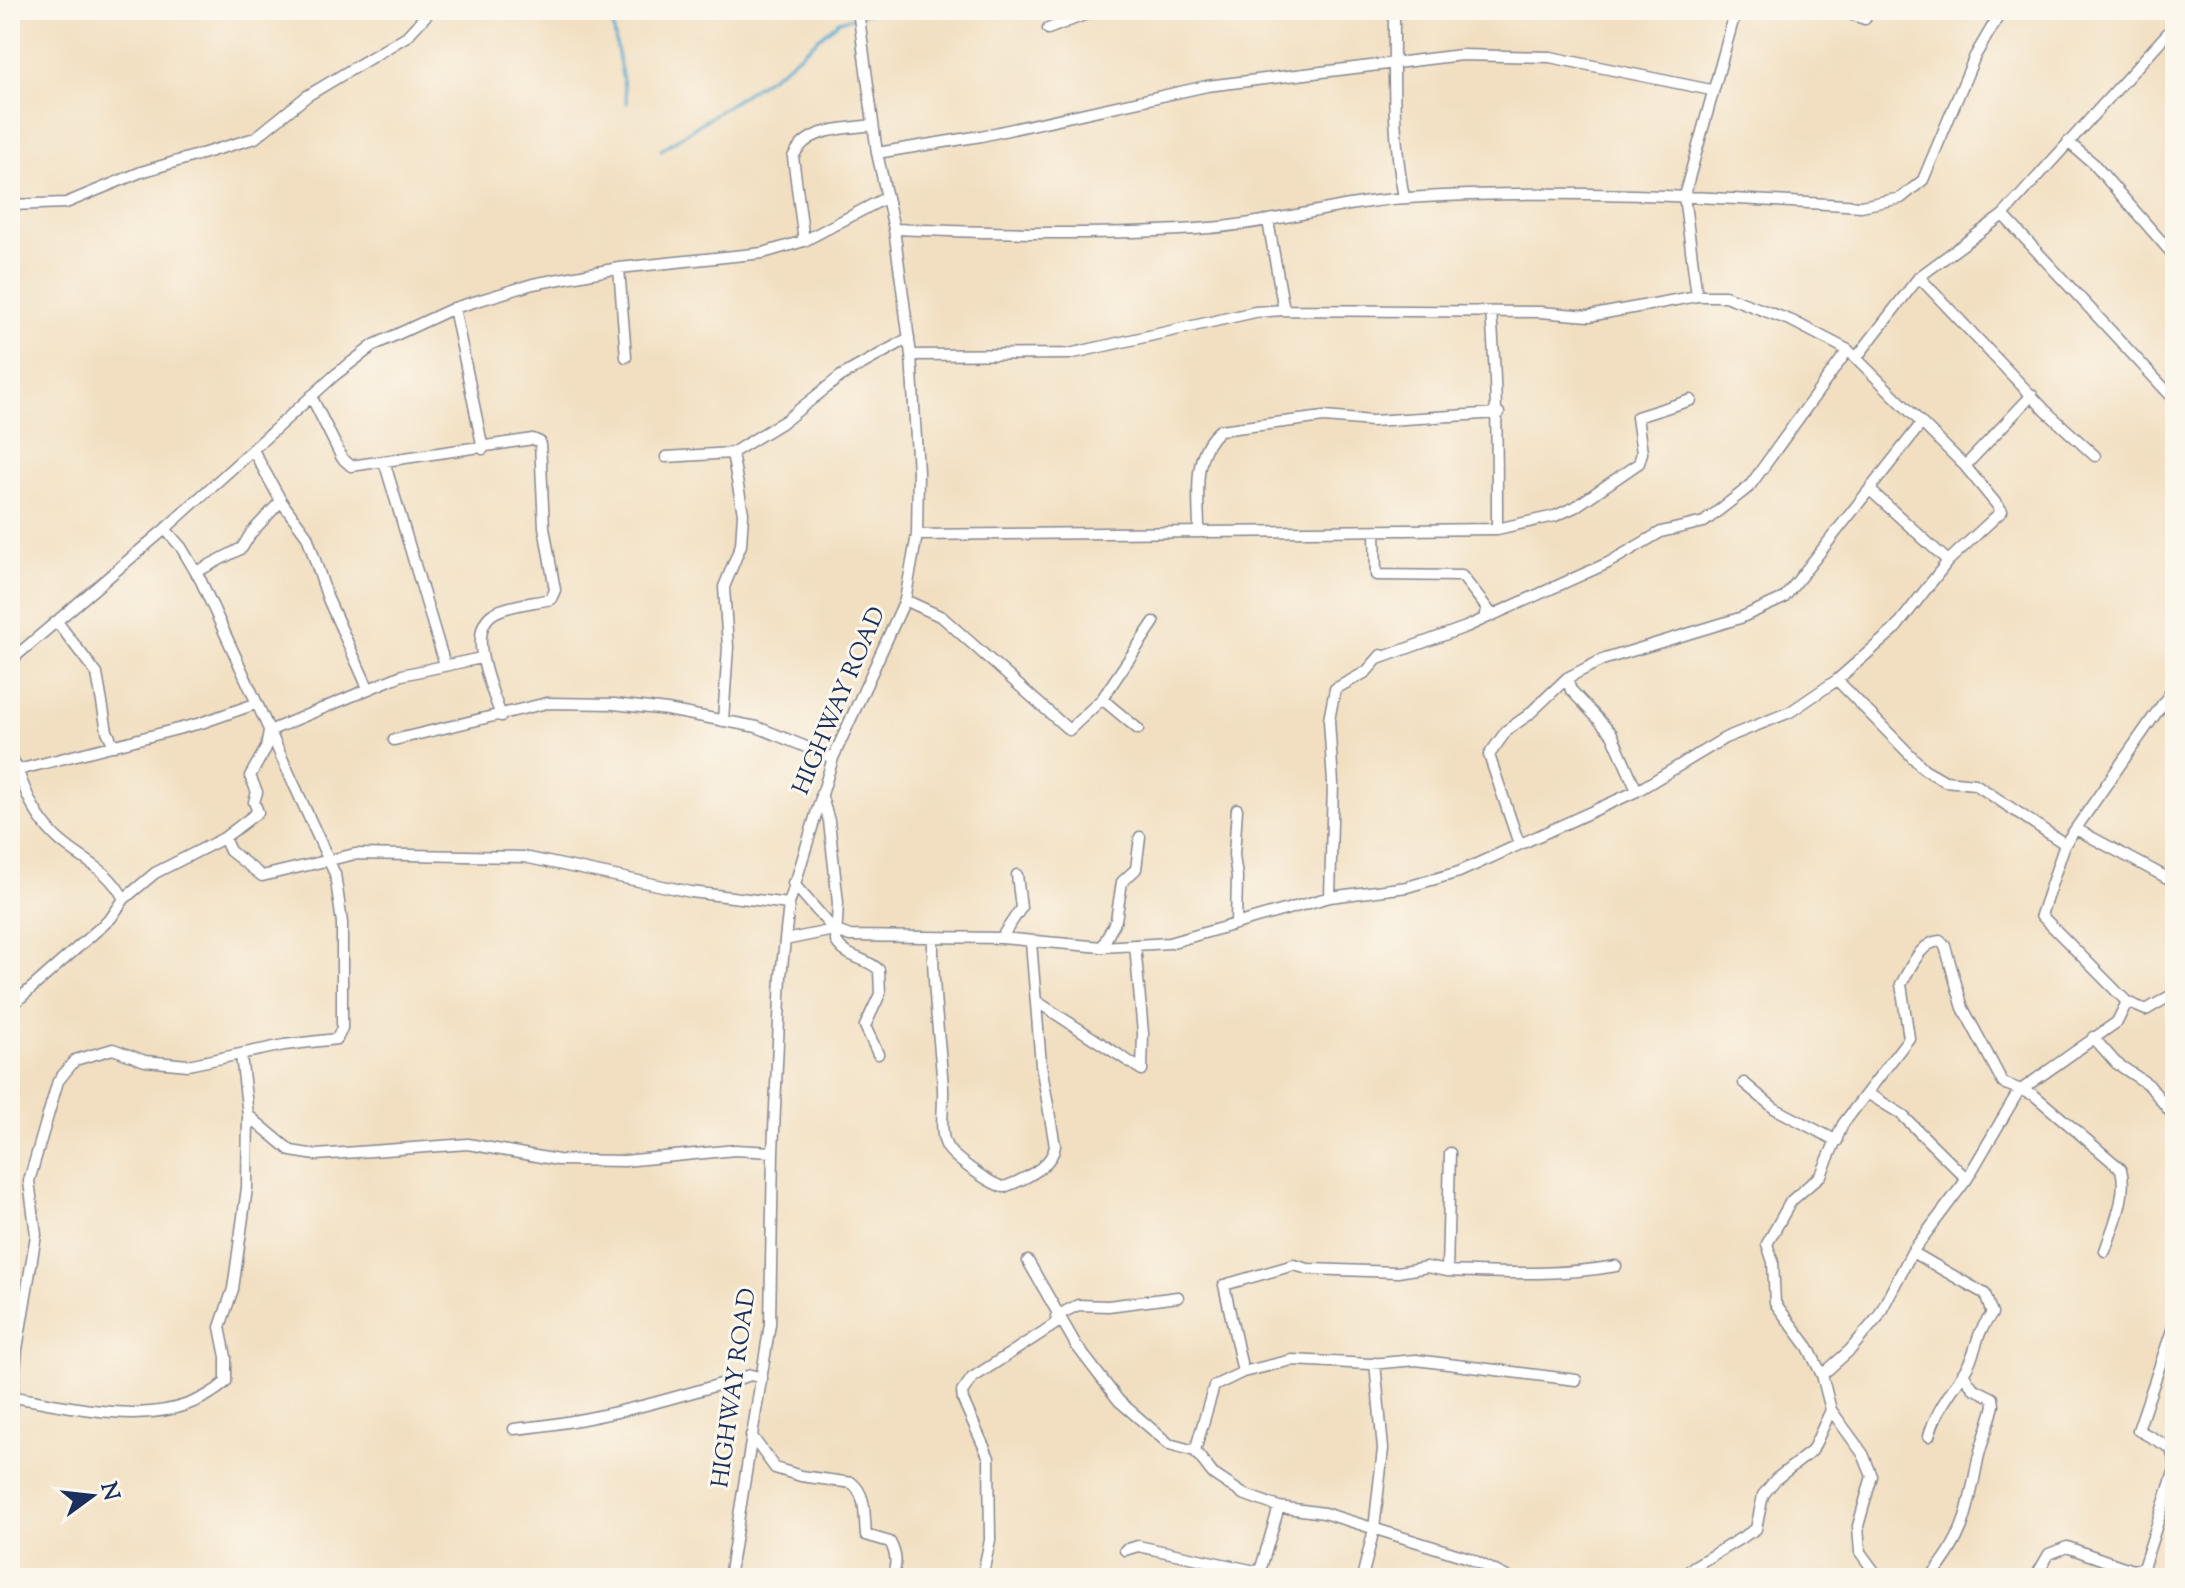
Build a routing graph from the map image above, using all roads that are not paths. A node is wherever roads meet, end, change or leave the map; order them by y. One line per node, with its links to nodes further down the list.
1 (431, 10): 19 (street)
2 (858, 10): 13 (street, HIGHWAY ROAD)
3 (1097, 10): 10 (street)
4 (1394, 10): 11 (street)
5 (1736, 10): 12 (street)
6 (1838, 10): 8 (street)
7 (2002, 10): 16 (street)
8 (1865, 19)
9 (2175, 25): 14 (street)
10 (1048, 29)
11 (1394, 64): 12 (street); 15 (street); 18 (street)
12 (1711, 90): 16 (street)
13 (873, 125): 15 (street, HIGHWAY ROAD); 23 (street)
14 (2068, 142): 20 (street); 24 (street)
15 (877, 153): 17 (street, HIGHWAY ROAD)
16 (1684, 196): 18 (street); 27 (street)
17 (887, 197): 22 (street, HIGHWAY ROAD); 23 (street)
18 (1404, 198): 21 (street)
19 (10, 205)
20 (2003, 215): 26 (street); 38 (street)
21 (1268, 221): 22 (street); 29 (street)
22 (894, 229): 31 (street, HIGHWAY ROAD)
23 (804, 241): 25 (street)
24 (2175, 257)
25 (619, 268): 28 (street); 34 (street)
26 (1919, 277): 32 (street); 35 (street)
27 (1697, 296): 30 (street); 32 (street)
28 (454, 308): 36 (street); 41 (street)
29 (1284, 310): 30 (street); 33 (street)
30 (1491, 312): 39 (street)
31 (909, 338): 33 (street, HIGHWAY ROAD); 43 (street)
32 (1853, 353): 40 (street); 61 (street)
33 (911, 355): 54 (street, HIGHWAY ROAD)
34 (626, 357)
35 (2032, 395): 44 (street); 47 (street)
36 (311, 396): 42 (street); 46 (street)
37 (1691, 400): 51 (street)
38 (2175, 400)
39 (1499, 413): 51 (street); 52 (street)
40 (1921, 424): 47 (street); 48 (street)
41 (483, 449): 46 (street); 60 (street)
42 (253, 450): 49 (street); 50 (street)
43 (732, 453): 45 (street); 71 (street)
44 (2095, 456)
45 (666, 457)
46 (384, 461): 63 (street)
47 (1965, 466): 55 (street)
48 (1870, 490): 55 (street); 64 (street)
49 (281, 501): 56 (street); 67 (street)
50 (165, 529): 56 (street); 59 (street)
51 (1497, 529): 53 (street)
52 (1199, 531): 53 (street); 54 (street)
53 (1375, 531): 61 (street)
54 (917, 535): 57 (street, HIGHWAY ROAD)
55 (1948, 561): 65 (street)
56 (196, 572): 69 (street)
57 (905, 600): 68 (street); 77 (street, HIGHWAY ROAD)
58 (1154, 622): 68 (street)
59 (58, 623): 62 (street); 75 (street)
60 (481, 658): 63 (street); 70 (street)
61 (1378, 659): 91 (street)
62 (10, 661)
63 (445, 665): 67 (street)
64 (1567, 678): 79 (street); 85 (street)
65 (1837, 680): 79 (street); 86 (street)
66 (2175, 686): 82 (street)
67 (368, 688): 73 (street)
68 (1102, 699): 72 (street)
69 (255, 704): 73 (street); 75 (street)
70 (501, 716): 71 (street); 74 (street)
71 (723, 721): 77 (street)
72 (1138, 729)
73 (269, 731): 84 (street); 87 (street)
74 (394, 740)
75 (114, 746): 78 (street)
76 (10, 752): 78 (street)
77 (833, 758): 80 (street, HIGHWAY ROAD)
78 (14, 771): 92 (street)
79 (1637, 791): 85 (street)
80 (821, 794): 90 (street, HIGHWAY ROAD); 95 (street)
81 (1237, 809): 94 (street)
82 (2076, 829): 86 (street); 89 (street)
83 (1140, 837): 101 (street)
84 (224, 838): 87 (street); 92 (street)
85 (1519, 844): 91 (street)
86 (2065, 844): 104 (street)
87 (329, 860): 93 (street); 108 (street)
88 (1017, 875): 96 (street)
89 (2174, 880)
90 (793, 883): 93 (street, HIGHWAY ROAD); 95 (street)
91 (1330, 897): 94 (street)
92 (124, 899): 105 (street)
93 (789, 904): 97 (street, HIGHWAY ROAD)
94 (1236, 923): 100 (street)
95 (834, 930): 97 (street); 98 (street); 107 (street)
96 (1001, 938): 98 (street); 99 (street)
97 (785, 940): 115 (street, HIGHWAY ROAD)
98 (933, 940): 103 (street)
99 (1031, 942): 101 (street); 103 (street)
100 (1135, 945): 101 (street); 103 (street)
101 (1102, 947)
102 (2175, 993): 104 (street)
103 (1036, 1001)
104 (2127, 1002): 106 (street)
105 (10, 1007)
106 (2093, 1037): 110 (street); 113 (street)
107 (878, 1054)
108 (241, 1055): 112 (street); 126 (street)
109 (1744, 1083): 114 (street)
110 (2018, 1092): 111 (street); 117 (street); 118 (street)
111 (1867, 1093): 114 (street); 117 (street)
112 (248, 1115): 115 (street); 133 (street)
113 (2175, 1118)
114 (1837, 1141): 130 (street)
115 (773, 1152): 131 (street, HIGHWAY ROAD)
116 (1450, 1153): 122 (street)
117 (1967, 1179): 119 (street)
118 (2105, 1251)
119 (1912, 1252): 129 (street); 130 (street)
120 (1028, 1261): 124 (street)
121 (1616, 1266): 122 (street)
122 (1447, 1271): 128 (street)
123 (1178, 1297): 124 (street)
124 (1058, 1318): 139 (street); 147 (street)
125 (2175, 1321): 140 (street)
126 (14, 1348): 133 (street)
127 (1375, 1363): 128 (street); 132 (street); 142 (street)
128 (1243, 1372): 139 (street)
129 (1963, 1373): 138 (street); 152 (street)
130 (1822, 1375): 134 (street)
131 (762, 1378): 136 (street); 137 (street, HIGHWAY ROAD)
132 (1576, 1380)
133 (14, 1397): 135 (street)
134 (1831, 1410): 150 (street); 151 (street)
135 (10, 1424)
136 (514, 1429)
137 (751, 1435): 145 (street, HIGHWAY ROAD); 146 (street)
138 (1929, 1436)
139 (1195, 1451): 141 (street)
140 (2175, 1467): 153 (street)
141 (1279, 1507): 142 (street); 144 (street)
142 (1374, 1529): 148 (street); 149 (street)
143 (1125, 1550): 144 (street)
144 (1259, 1575)
145 (729, 1578)
146 (892, 1578)
147 (982, 1578)
148 (1362, 1578)
149 (1509, 1578)
150 (1682, 1578)
151 (1879, 1578)
152 (1930, 1578)
153 (2035, 1578)

